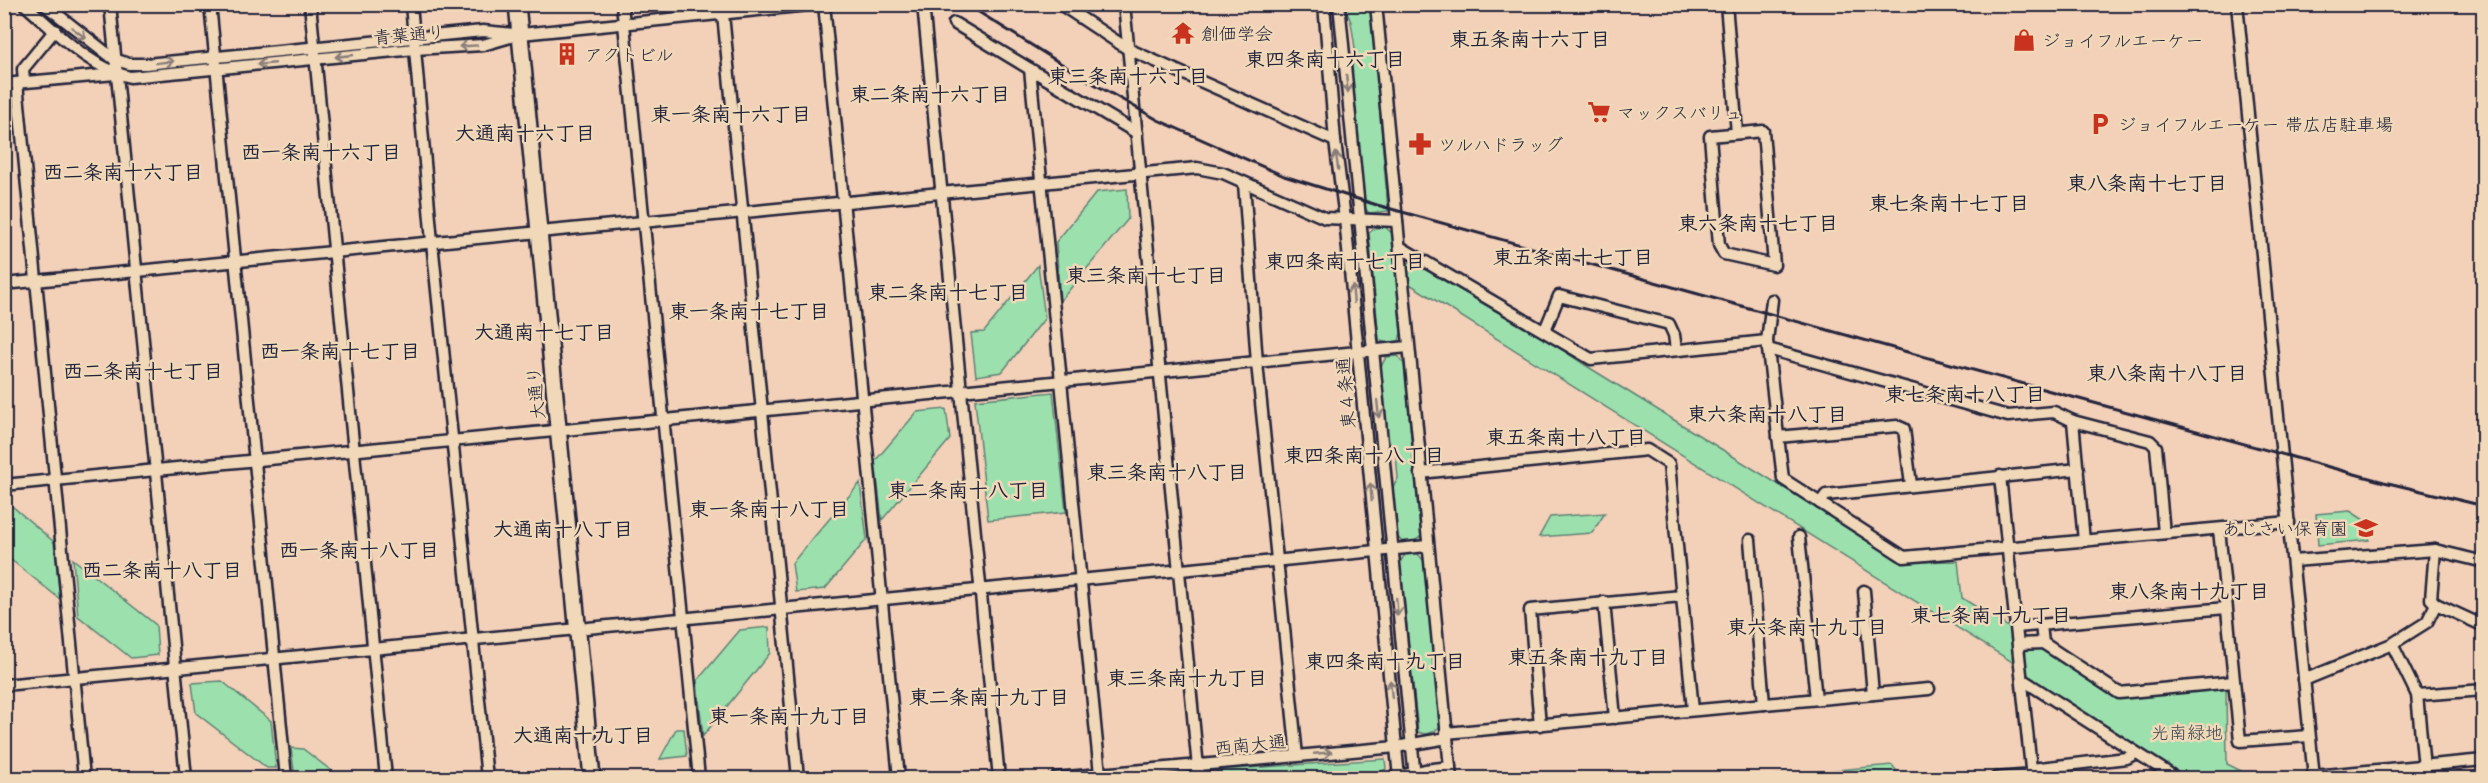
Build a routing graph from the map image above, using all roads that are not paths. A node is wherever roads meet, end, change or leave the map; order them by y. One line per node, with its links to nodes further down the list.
1 (24, 4): 21 (street, 青葉通り)
2 (44, 4): 27 (street, one-way to 27)
3 (110, 4): 27 (street)
4 (210, 4): 26 (street)
5 (310, 4): 24 (street)
6 (411, 4): 23 (street)
7 (517, 4): 22 (highway, 大通り)
8 (622, 4): 20 (street)
9 (821, 4): 18 (street, 青葉通り); 41 (street)
10 (923, 4): 40 (street)
11 (1060, 4): 25 (street)
12 (1124, 4): 25 (street)
13 (1324, 4): 36 (street, 東４条通)
14 (1339, 4): 44 (street, 東４条通, one-way to 44)
15 (1376, 4): 45 (street)
16 (1726, 4): 35 (street)
17 (2237, 4): 83 (street)
18 (722, 9): 20 (street, 青葉通り); 42 (street)
19 (954, 23): 30 (street)
20 (624, 24): 22 (street, 青葉通り); 46 (street)
21 (55, 30): 31 (street, 青葉通り); 32 (street)
22 (521, 34): 23 (street, 青葉通り); 47 (highway, 大通り)
23 (415, 44): 24 (street); 28 (street, 青葉通り, one-way to 28); 48 (street)
24 (314, 47): 26 (street); 28 (street)
25 (1128, 49): 34 (street); 36 (street)
26 (215, 56): 27 (street, one-way to 26); 29 (street)
27 (114, 59): 31 (street)
28 (315, 59): 29 (street, 青葉通り, one-way to 29); 50 (street)
29 (216, 69): 31 (street, 青葉通り); 51 (street)
30 (1030, 69): 34 (street); 38 (street)
31 (116, 74): 32 (street); 52 (street)
32 (21, 82): 33 (street); 53 (street)
33 (4, 84)
34 (1137, 133): 37 (street)
35 (1737, 133): 35 (street)
36 (1335, 141): 43 (street, 東４条通, one-way to 36)
37 (1140, 172): 38 (street); 39 (street); 63 (street)
38 (1041, 183): 40 (street); 64 (street)
39 (1245, 183): 43 (street); 62 (street)
40 (942, 193): 41 (street); 65 (street)
41 (843, 203): 42 (street); 66 (street)
42 (744, 213): 46 (street); 67 (street)
43 (1345, 219): 44 (street); 61 (street, 東４条通, one-way to 43)
44 (1360, 219): 45 (street); 60 (street, 東４条通)
45 (1397, 221): 49 (street)
46 (644, 222): 47 (street); 68 (street)
47 (538, 232): 48 (street); 70 (highway, 大通り)
48 (432, 242): 50 (street); 72 (street)
49 (1400, 247): 56 (street); 58 (street)
50 (334, 251): 51 (street); 73 (street)
51 (235, 261): 52 (street); 74 (street)
52 (136, 271): 53 (street); 76 (street)
53 (36, 281): 54 (street); 79 (street)
54 (4, 284)
55 (1772, 300): 57 (street)
56 (1545, 330): 59 (street); 59 (street)
57 (1768, 345): 59 (street); 69 (street); 71 (street)
58 (1408, 347): 60 (street); 77 (street)
59 (1676, 349)
60 (1373, 351): 61 (street); 91 (street, 東４条通, one-way to 91)
61 (1358, 352): 62 (street); 93 (street, 東４条通, one-way to 61)
62 (1257, 363): 63 (street); 94 (street)
63 (1158, 372): 64 (street); 97 (street)
64 (1060, 381): 65 (street); 98 (street)
65 (961, 391): 66 (street); 99 (street)
66 (863, 401): 67 (street); 102 (street)
67 (762, 411): 68 (street); 106 (street)
68 (664, 420): 70 (street); 107 (street)
69 (2073, 421): 75 (street); 85 (street)
70 (559, 430): 72 (street); 111 (highway, 大通り)
71 (1778, 437): 81 (street); 82 (street)
72 (453, 441): 73 (street); 112 (street)
73 (355, 450): 74 (street); 116 (street)
74 (254, 461): 76 (street); 117 (street)
75 (2078, 469): 78 (street); 88 (street)
76 (155, 470): 79 (street); 118 (street)
77 (1420, 473): 89 (street); 101 (street)
78 (2000, 476): 81 (street); 90 (street)
79 (56, 480): 80 (street); 119 (street)
80 (4, 485)
81 (1911, 485): 82 (street)
82 (1820, 503): 90 (street)
83 (2289, 522): 84 (street); 95 (street)
84 (2219, 529): 85 (street); 105 (street)
85 (2164, 533): 88 (street)
86 (1798, 537): 128 (street)
87 (1750, 540): 129 (street)
88 (2084, 541): 90 (street)
89 (1427, 546): 91 (street); 133 (street)
90 (2009, 548): 110 (street)
91 (1392, 549): 93 (street); 135 (street, 東４条通, one-way to 135)
92 (2435, 549): 95 (street); 96 (street); 104 (street)
93 (1377, 550): 94 (street); 136 (street, 東４条通, one-way to 93)
94 (1277, 560): 97 (street); 138 (street)
95 (2293, 561): 121 (street)
96 (2484, 562)
97 (1179, 571): 98 (street); 140 (street)
98 (1079, 580): 99 (street); 143 (street)
99 (980, 590): 102 (street); 156 (street)
100 (1864, 591): 126 (street)
101 (1682, 596): 103 (street); 130 (street)
102 (881, 599): 106 (street); 155 (street)
103 (1604, 602): 131 (street); 132 (street)
104 (2436, 604): 109 (street); 115 (street)
105 (2226, 608): 108 (street); 122 (street)
106 (781, 610): 107 (street); 154 (street)
107 (684, 619): 111 (street); 153 (street)
108 (2041, 625): 110 (street); 113 (street)
109 (2484, 626)
110 (2017, 627): 114 (street)
111 (579, 629): 112 (street); 152 (highway, 大通り)
112 (472, 640): 116 (street); 151 (street)
113 (2043, 643): 114 (street); 122 (street)
114 (2019, 644): 120 (street)
115 (2392, 644): 121 (street); 127 (street)
116 (373, 648): 117 (street); 150 (street)
117 (274, 659): 118 (street); 149 (street)
118 (175, 668): 119 (street); 148 (street)
119 (75, 678): 123 (street); 147 (street)
120 (2023, 680): 137 (street); 144 (street)
121 (2304, 680): 134 (street)
122 (2233, 682): 134 (street)
123 (4, 685)
124 (1929, 689): 126 (street, 西南大通)
125 (2484, 690): 127 (street)
126 (1873, 694): 128 (street, 西南大通)
127 (2417, 695): 141 (street)
128 (1816, 699): 129 (street, 西南大通)
129 (1764, 704): 130 (street, 西南大通)
130 (1693, 711): 131 (street, 西南大通)
131 (1614, 718): 132 (street, 西南大通)
132 (1540, 724): 133 (street, 西南大通)
133 (1446, 736): 135 (street, 西南大通); 142 (street)
134 (2309, 736): 146 (street)
135 (1410, 744): 136 (street, 西南大通); 145 (street, 東４条通)
136 (1396, 747): 138 (street, 西南大通, one-way to 136); 159 (street, 東４条通)
137 (2136, 753): 144 (street); 161 (street)
138 (1297, 756): 140 (street, 西南大通)
139 (2484, 760): 141 (street)
140 (1198, 766): 143 (street, 西南大通); 158 (street)
141 (2424, 766): 146 (street); 162 (street)
142 (1451, 773): 145 (street)
143 (1100, 774): 157 (street, 西南大通)
144 (2032, 774): 160 (street)
145 (1414, 775): 159 (street)
146 (2314, 777)
147 (84, 778)
148 (186, 778)
149 (286, 778)
150 (386, 778)
151 (487, 778)
152 (592, 778)
153 (699, 778)
154 (798, 778)
155 (899, 778)
156 (999, 778)
157 (1056, 778)
158 (1199, 778)
159 (1397, 778)
160 (1996, 778)
161 (2176, 778)
162 (2425, 778)

